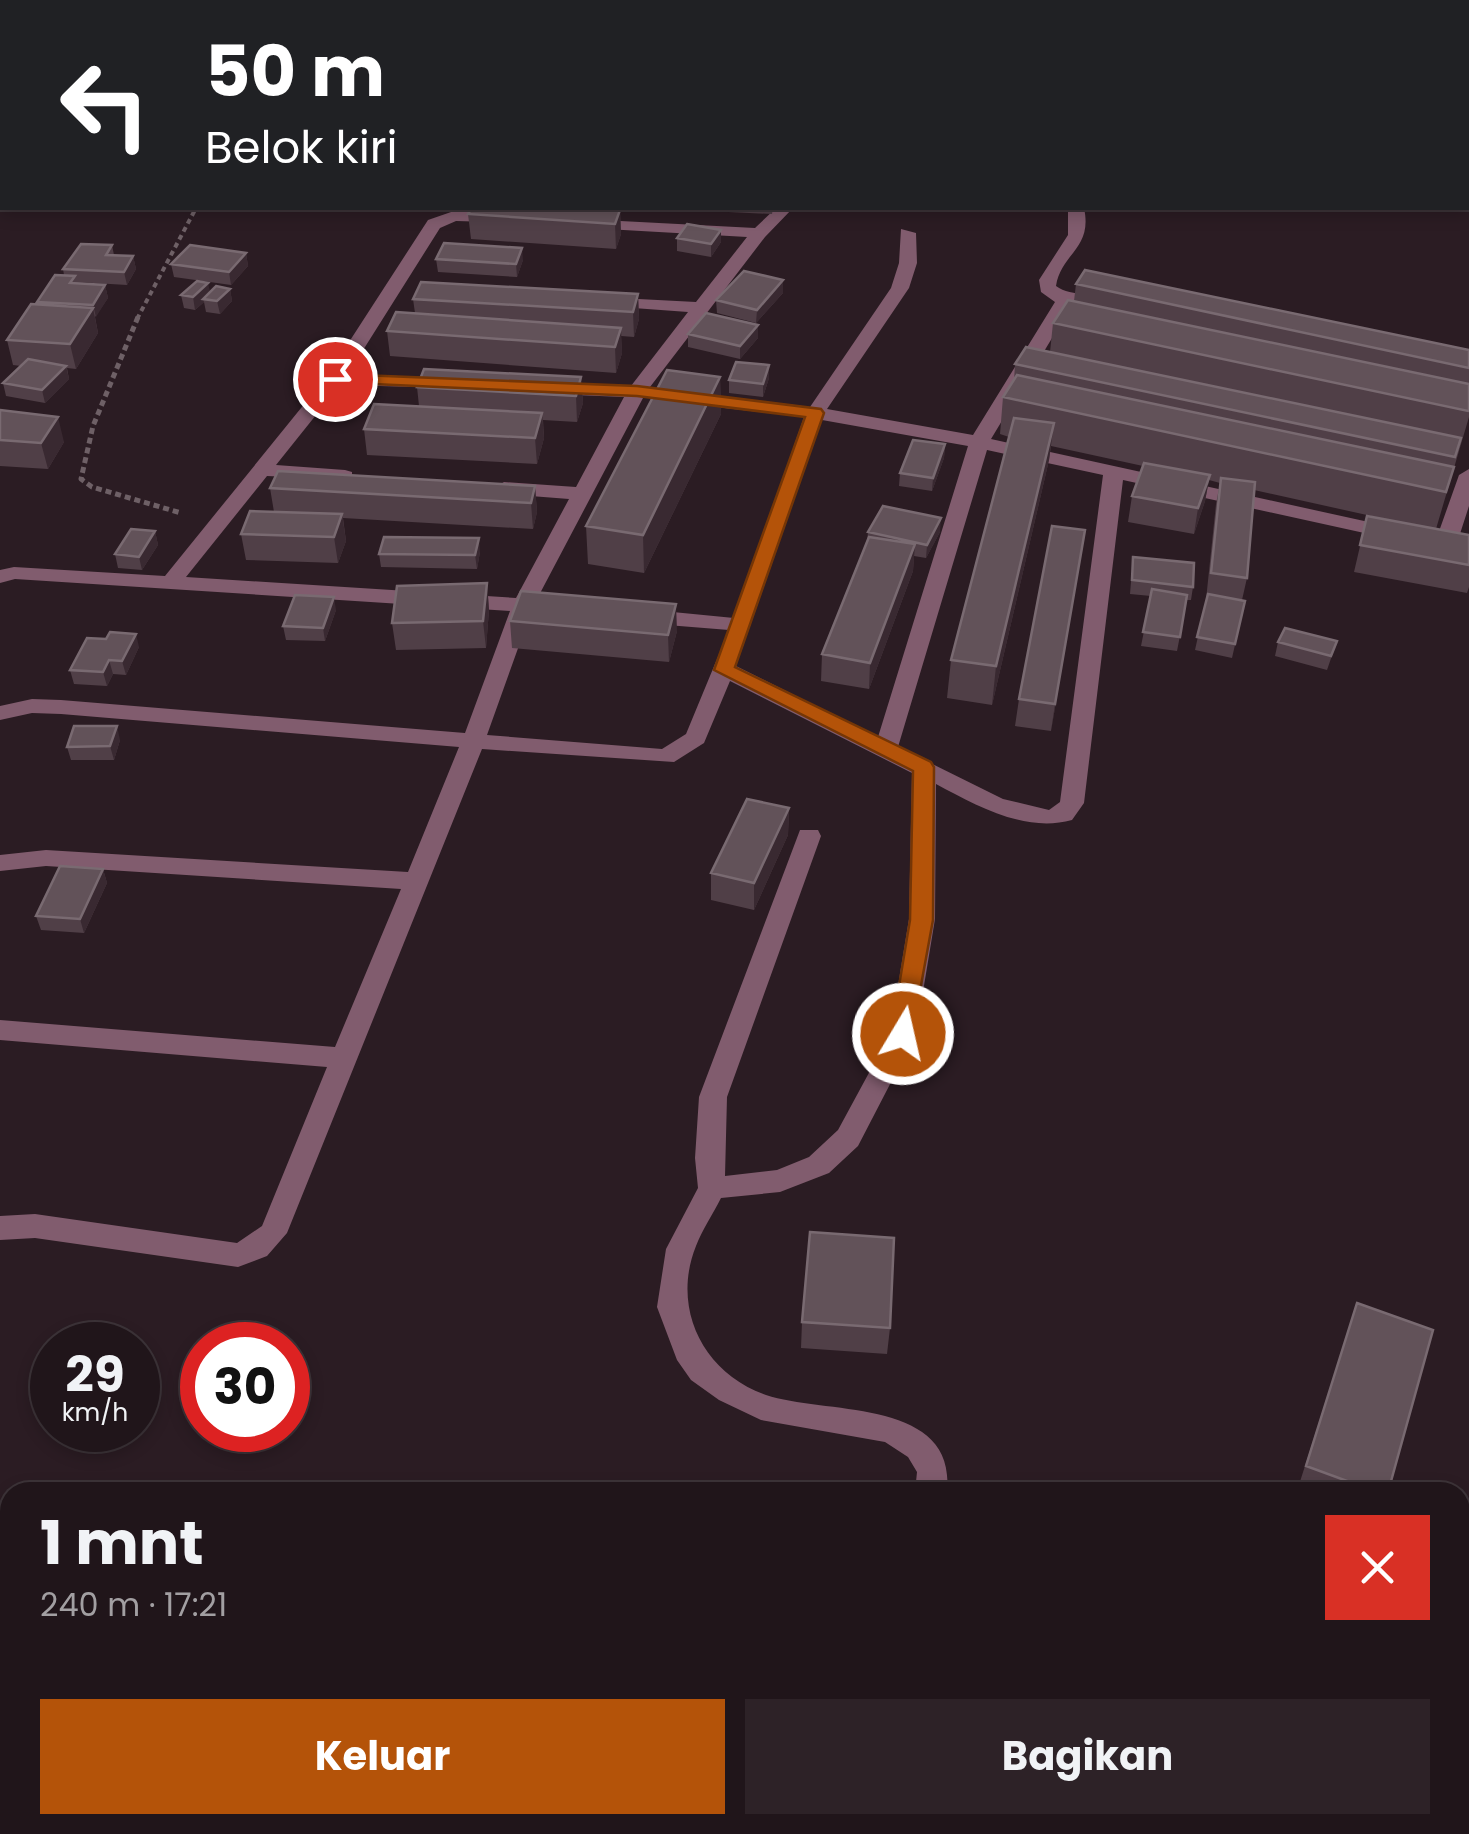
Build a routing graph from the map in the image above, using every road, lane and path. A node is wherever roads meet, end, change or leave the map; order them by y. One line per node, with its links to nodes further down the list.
1 (194, 210): 24 (path)
2 (784, 210): 6 (street)
3 (1077, 210): 9 (street)
4 (526, 216): 12 (street)
5 (573, 222): 6 (street)
6 (759, 232): 11 (street)
7 (908, 233): 16 (street)
8 (585, 300): 11 (street)
9 (1066, 301): 10 (street); 17 (street)
10 (1124, 306)
11 (701, 308): 15 (street)
12 (335, 379): 13 (street); 18 (street)
13 (467, 384)
14 (524, 387): 15 (street)
15 (637, 391): 16 (street); 23 (street)
16 (815, 413): 17 (street); 30 (street)
17 (979, 442): 19 (street); 34 (street)
18 (265, 470): 21 (street); 24 (street)
19 (1114, 470): 20 (street); 35 (street)
20 (1469, 475)
21 (364, 477)
22 (484, 486): 23 (street)
23 (583, 494): 27 (street)
24 (220, 525): 26 (street)
25 (0, 577): 26 (street)
26 (171, 584): 27 (street)
27 (523, 605): 28 (street); 33 (street)
28 (563, 608)
29 (622, 614): 30 (street)
30 (742, 625): 31 (street)
31 (724, 670): 33 (street); 34 (street)
32 (0, 712): 33 (street)
33 (474, 740): 38 (street)
34 (886, 749): 35 (street)
35 (924, 767): 41 (street)
36 (809, 836): 41 (street)
37 (0, 863): 38 (street)
38 (417, 882): 40 (street)
39 (0, 1030): 40 (street)
40 (343, 1058): 42 (street)
41 (712, 1188): 43 (street)
42 (0, 1228)
43 (931, 1482)

